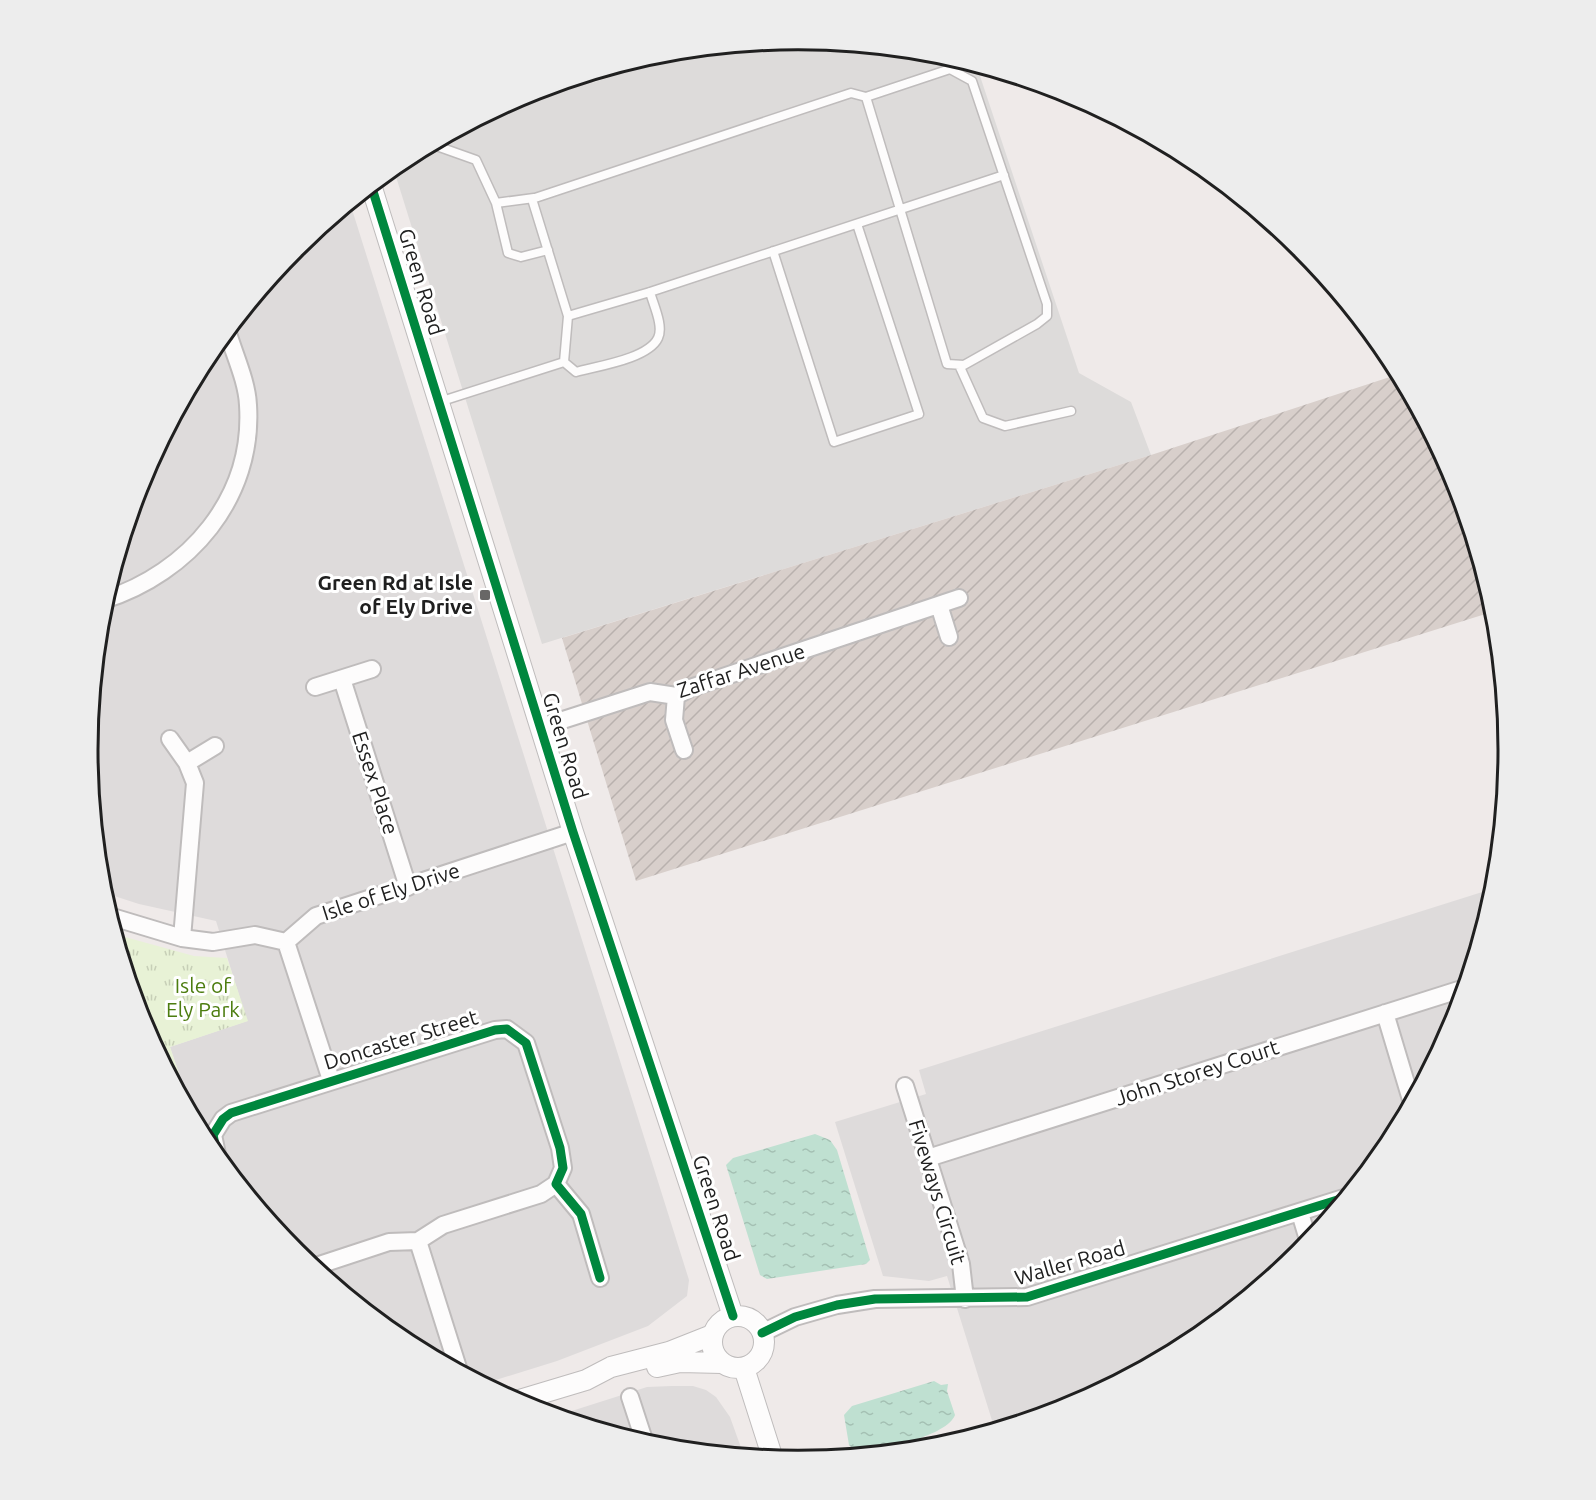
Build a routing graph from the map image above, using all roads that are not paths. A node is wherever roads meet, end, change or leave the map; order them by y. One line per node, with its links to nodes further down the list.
1 (866, 97): 3 (lane); 5 (lane); 7 (lane)
2 (441, 148): 6 (lane)
3 (1004, 175): 7 (lane); 15 (lane)
4 (373, 193): 16 (street, Green Road)
5 (534, 198): 6 (lane); 9 (lane)
6 (496, 203): 9 (lane)
7 (900, 209): 8 (lane); 15 (lane)
8 (857, 224): 10 (lane); 10 (lane)
9 (548, 250): 12 (lane)
10 (773, 252): 11 (lane)
11 (650, 292): 12 (lane); 14 (lane)
12 (568, 316): 14 (lane)
13 (230, 341): 18 (street)
14 (564, 362): 16 (lane)
15 (959, 365): 17 (lane)
16 (439, 402): 26 (street, Green Road)
17 (1071, 411)
18 (115, 596)
19 (959, 598): 20 (street, Zaffar Avenue)
20 (939, 604): 21 (street); 25 (street, Zaffar Avenue)
21 (949, 637)
22 (372, 669): 23 (street)
23 (342, 679): 24 (street); 32 (street, Essex Place)
24 (315, 687)
25 (676, 696): 26 (street, Zaffar Avenue); 29 (street)
26 (540, 727): 31 (street, Green Road)
27 (170, 739): 30 (street)
28 (215, 746): 30 (street)
29 (684, 750)
30 (187, 763): 34 (street)
31 (573, 832): 32 (street, Isle of Ely Drive); 51 (street, Green Road)
32 (408, 887): 35 (street, Isle of Ely Drive)
33 (118, 919): 34 (street)
34 (182, 938): 35 (street)
35 (286, 942): 38 (street)
36 (1455, 991): 37 (street, John Storey Court)
37 (1384, 1014): 40 (street); 42 (street, John Storey Court)
38 (331, 1080): 41 (street, Doncaster Street); 43 (street, Doncaster Street)
39 (905, 1086): 42 (street, Fiveways Circuit)
40 (1409, 1093)
41 (213, 1135)
42 (928, 1158): 50 (street, Fiveways Circuit)
43 (556, 1184): 47 (street); 49 (street)
44 (1333, 1202): 45 (street, Waller Road)
45 (1300, 1213): 46 (street); 50 (street, Waller Road)
46 (1306, 1232)
47 (418, 1241): 48 (street); 54 (street)
48 (322, 1264)
49 (600, 1278)
50 (965, 1299): 52 (street, Waller Road)
51 (733, 1316): 52 (street); 53 (street)
52 (762, 1333): 56 (street)
53 (712, 1335): 55 (street); 57 (street)
54 (456, 1361)
55 (722, 1364): 56 (street); 57 (street)
56 (744, 1368): 61 (street)
57 (586, 1380): 58 (street)
58 (530, 1397)
59 (630, 1397): 60 (street)
60 (642, 1433)
61 (770, 1449)

